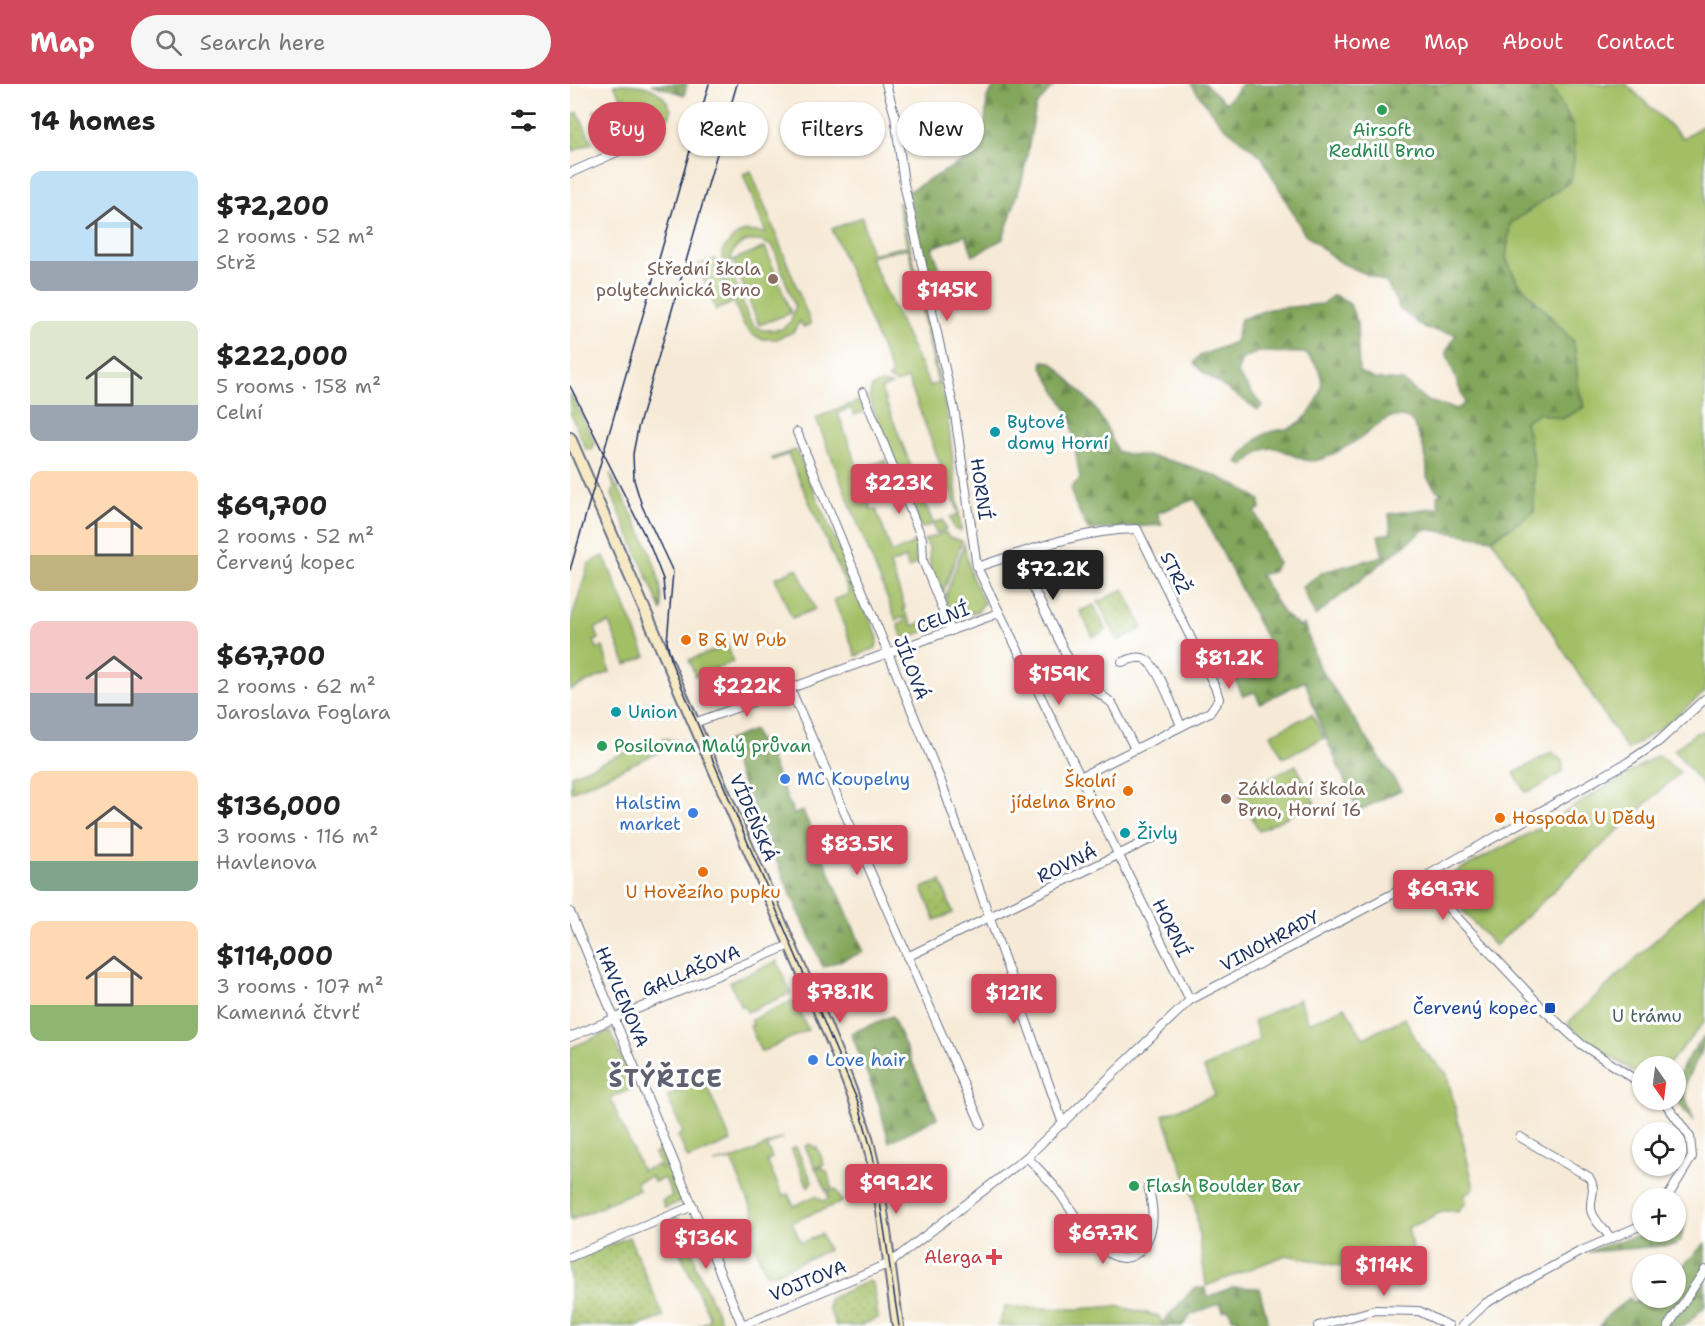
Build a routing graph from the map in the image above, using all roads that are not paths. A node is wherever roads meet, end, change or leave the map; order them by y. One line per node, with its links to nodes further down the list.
1 (886, 84): 8 (street, HORNÍ)
2 (608, 156): 3 (street)
3 (570, 173)
4 (863, 392): 10 (street)
5 (796, 432): 11 (street, JÍLOVÁ)
6 (570, 438): 15 (main road, VÍDEŇSKÁ)
7 (1016, 554): 8 (street, STRŽ); 16 (street, STRŽ); 17 (street)
8 (977, 567): 9 (street, HORNÍ)
9 (999, 612): 10 (street, CELNÍ); 18 (street, HORNÍ)
10 (951, 631): 11 (street, CELNÍ)
11 (890, 654): 13 (street, CELNÍ); 23 (street, JÍLOVÁ)
12 (1122, 662): 16 (street)
13 (790, 688): 15 (street, CELNÍ); 25 (street)
14 (1705, 699): 21 (street, VINOHRADY)
15 (694, 723): 24 (main road, VÍDEŇSKÁ)
16 (1181, 726): 17 (street, STRŽ)
17 (1135, 749): 18 (street, STRŽ)
18 (1080, 777): 20 (street, HORNÍ)
19 (1155, 837): 20 (street, ROVNÁ)
20 (1119, 856): 23 (street, ROVNÁ); 26 (street, HORNÍ)
21 (1421, 879): 26 (street, VINOHRADY); 29 (street)
22 (570, 912): 27 (street, HAVLENOVA)
23 (990, 918): 25 (street); 32 (street, JÍLOVÁ)
24 (790, 945): 27 (street, GALLAŠOVA); 41 (main road, VÍDEŇSKÁ)
25 (907, 957): 31 (street)
26 (1190, 1000): 32 (street, VINOHRADY)
27 (615, 1019): 28 (street, GALLAŠOVA); 37 (street, HAVLENOVA)
28 (570, 1038)
29 (1632, 1077)
30 (1670, 1110): 36 (street)
31 (981, 1124)
32 (1063, 1124): 34 (street, VINOHRADY)
33 (1520, 1137): 39 (street)
34 (1027, 1157): 35 (street); 41 (street, VINOHRADY)
35 (1148, 1185)
36 (1673, 1188)
37 (693, 1206): 40 (street); 43 (street, HAVLENOVA)
38 (1632, 1229): 39 (street)
39 (1610, 1237): 47 (street)
40 (570, 1257)
41 (889, 1264): 43 (street, VOJTOVA); 44 (main road, VÍDEŇSKÁ)
42 (1705, 1270): 48 (street)
43 (741, 1325)
44 (897, 1326)
45 (1318, 1326): 46 (street)
46 (1449, 1326)
47 (1462, 1326)
48 (1668, 1326)

